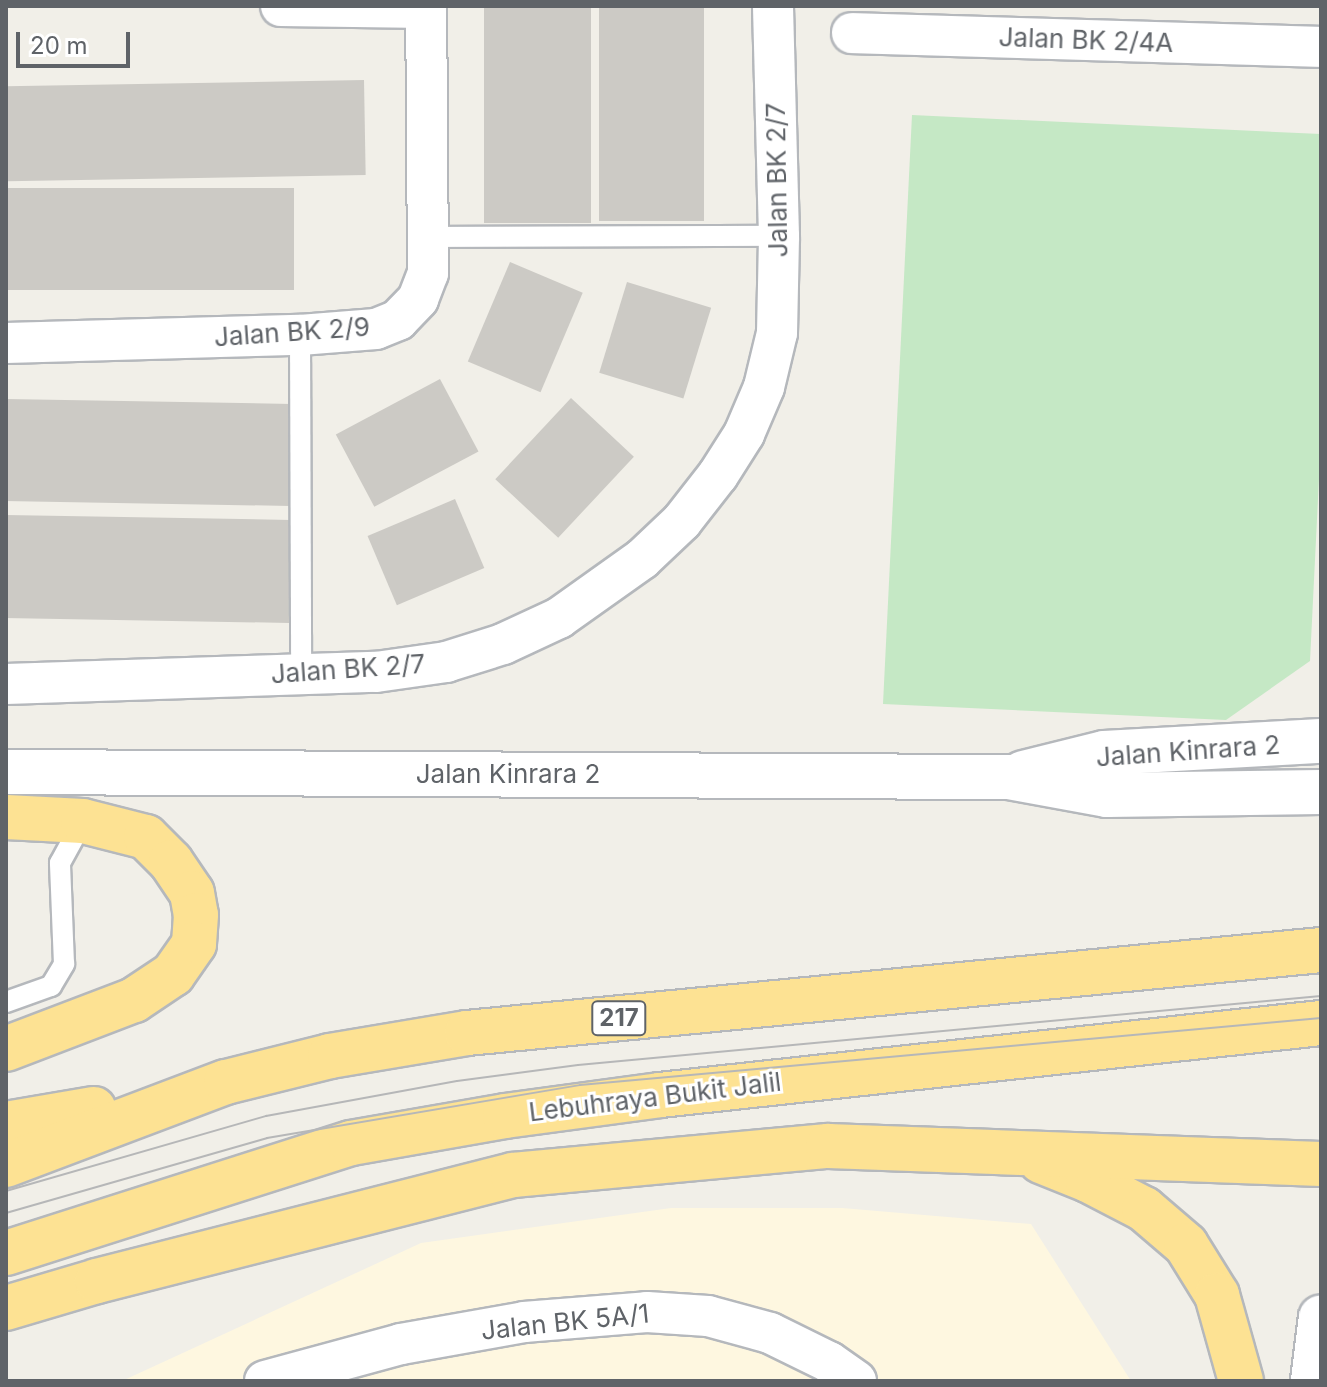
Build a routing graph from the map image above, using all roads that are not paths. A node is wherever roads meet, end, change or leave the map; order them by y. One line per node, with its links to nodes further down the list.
1 (281, 6): 3 (street)
2 (773, 6): 6 (street, Jalan BK 2/7)
3 (426, 7): 7 (street, Jalan BK 2/9)
4 (852, 33): 5 (street, Jalan BK 2/4A)
5 (1321, 47)
6 (779, 236): 7 (lane); 10 (street, Jalan BK 2/7)
7 (428, 237): 8 (street, Jalan BK 2/9)
8 (300, 335): 9 (street, Jalan BK 2/9); 10 (lane)
9 (6, 343)
10 (301, 672): 11 (street, Jalan BK 2/7)
11 (6, 684)
12 (1321, 741): 14 (street, Jalan Kinrara 2)
13 (6, 772): 14 (street, Jalan Kinrara 2)
14 (1009, 777): 15 (street, Jalan Kinrara 2)
15 (1321, 792)
16 (6, 817): 17 (highway)
17 (83, 821): 19 (lane); 21 (highway)
18 (1321, 950): 22 (highway, 217)
19 (6, 1002)
20 (1321, 1023): 27 (highway, Lebuhraya Bukit Jalil)
21 (6, 1049)
22 (226, 1082): 23 (highway); 26 (highway, 217)
23 (6, 1124)
24 (1014, 1151): 25 (highway); 30 (highway); 34 (highway)
25 (1321, 1164)
26 (6, 1165)
27 (258, 1173): 28 (highway, Lebuhraya Bukit Jalil); 29 (highway)
28 (6, 1253)
29 (6, 1294)
30 (6, 1308)
31 (1321, 1317): 35 (street)
32 (265, 1381): 33 (street, Jalan BK 5A/1)
33 (856, 1381)
34 (1241, 1381)
35 (1313, 1381)

